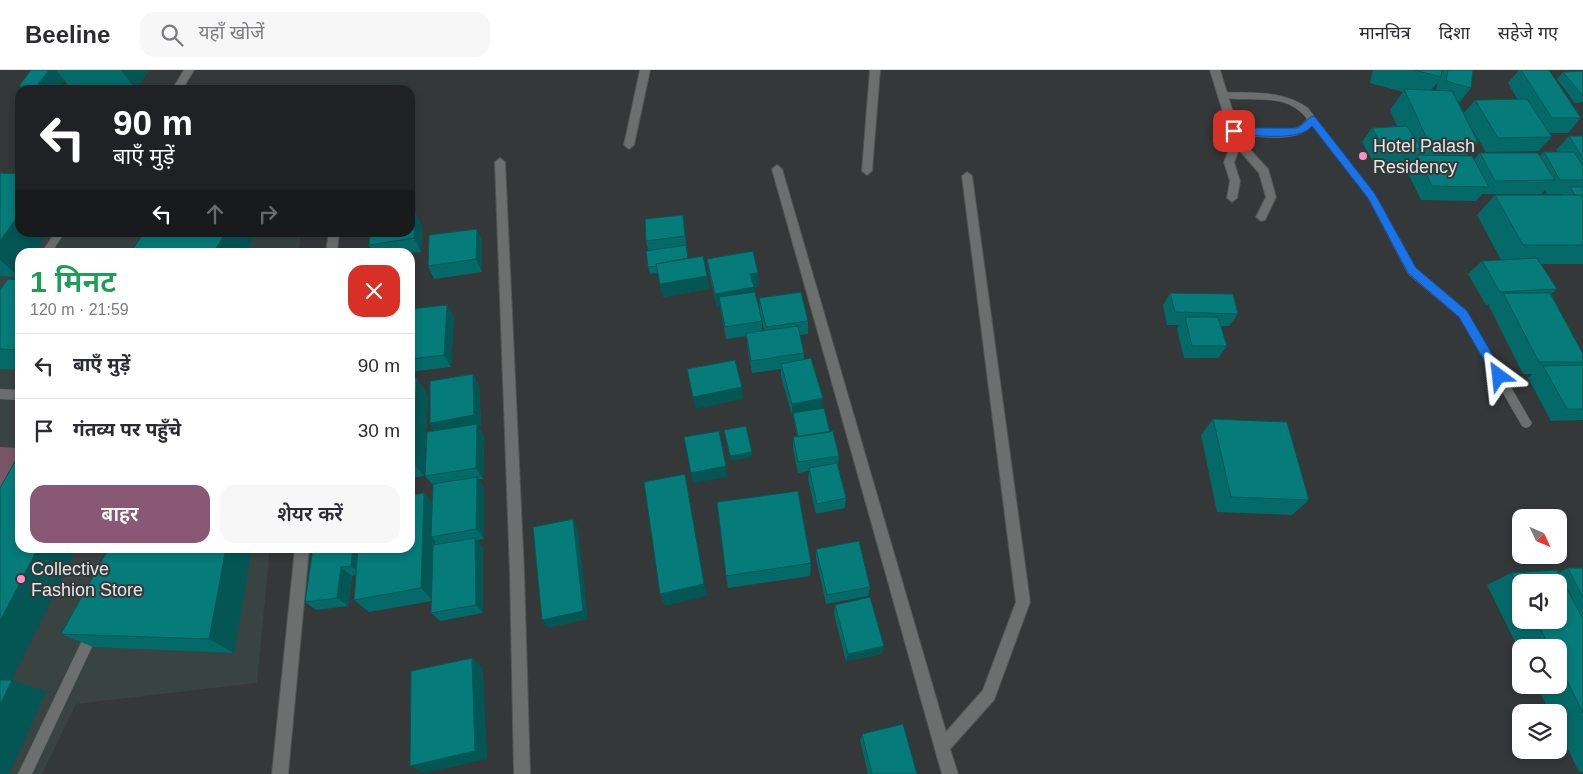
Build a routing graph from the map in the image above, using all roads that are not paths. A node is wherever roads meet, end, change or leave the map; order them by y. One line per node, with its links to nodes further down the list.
1 (189, 70): 5 (street)
2 (645, 70): 9 (street)
3 (874, 70): 12 (street)
4 (1215, 70): 6 (street)
5 (180, 85)
6 (1223, 95): 7 (lane); 8 (street)
7 (1312, 119): 8 (lane); 20 (lane)
8 (1236, 136): 14 (street); 15 (street)
9 (629, 145)
10 (500, 162): 26 (street)
11 (778, 169): 23 (street)
12 (867, 171)
13 (966, 176): 23 (street)
14 (1232, 198)
15 (1261, 217)
16 (57, 237): 17 (lane)
17 (50, 248)
18 (0, 394): 19 (lane)
19 (15, 395)
20 (1526, 423)
21 (302, 553): 25 (street)
22 (100, 617): 24 (lane)
23 (942, 747): 27 (street)
24 (25, 774)
25 (280, 774)
26 (522, 774)
27 (950, 774)

